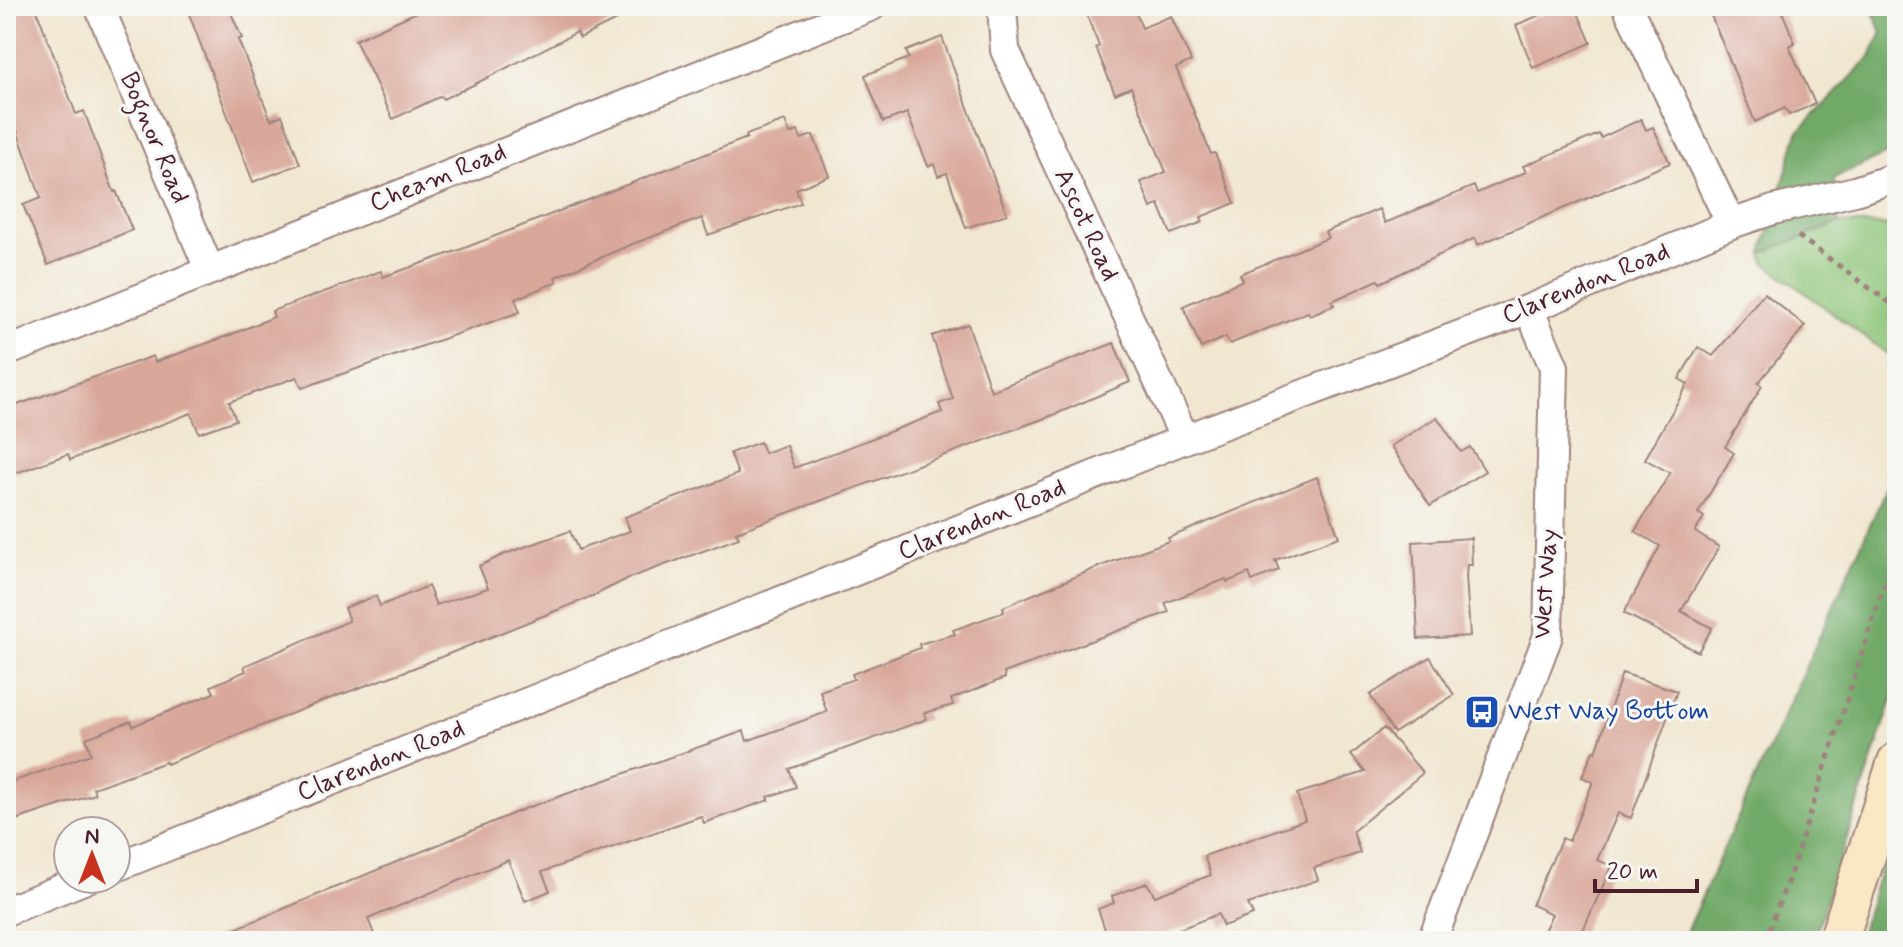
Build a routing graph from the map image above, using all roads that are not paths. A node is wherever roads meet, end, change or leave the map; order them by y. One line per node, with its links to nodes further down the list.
1 (99, 6): 9 (street, Bognor Road)
2 (872, 6): 9 (street, Cheam Road)
3 (1002, 6): 12 (street, Ascot Road)
4 (1627, 6): 8 (street)
5 (1897, 177): 6 (street, Clarendon Road)
6 (1855, 191): 7 (street, Clarendon Road); 8 (street, Clarendon Road)
7 (1897, 198)
8 (1731, 224): 10 (street, Clarendon Road)
9 (209, 269): 11 (street, Cheam Road)
10 (1529, 309): 12 (street, Clarendon Road); 17 (street, West Way)
11 (6, 352)
12 (1185, 439): 14 (street, Clarendon Road)
13 (1897, 762): 18 (street)
14 (132, 861)
15 (52, 893): 16 (street)
16 (6, 911)
17 (1432, 941)
18 (1838, 941)

